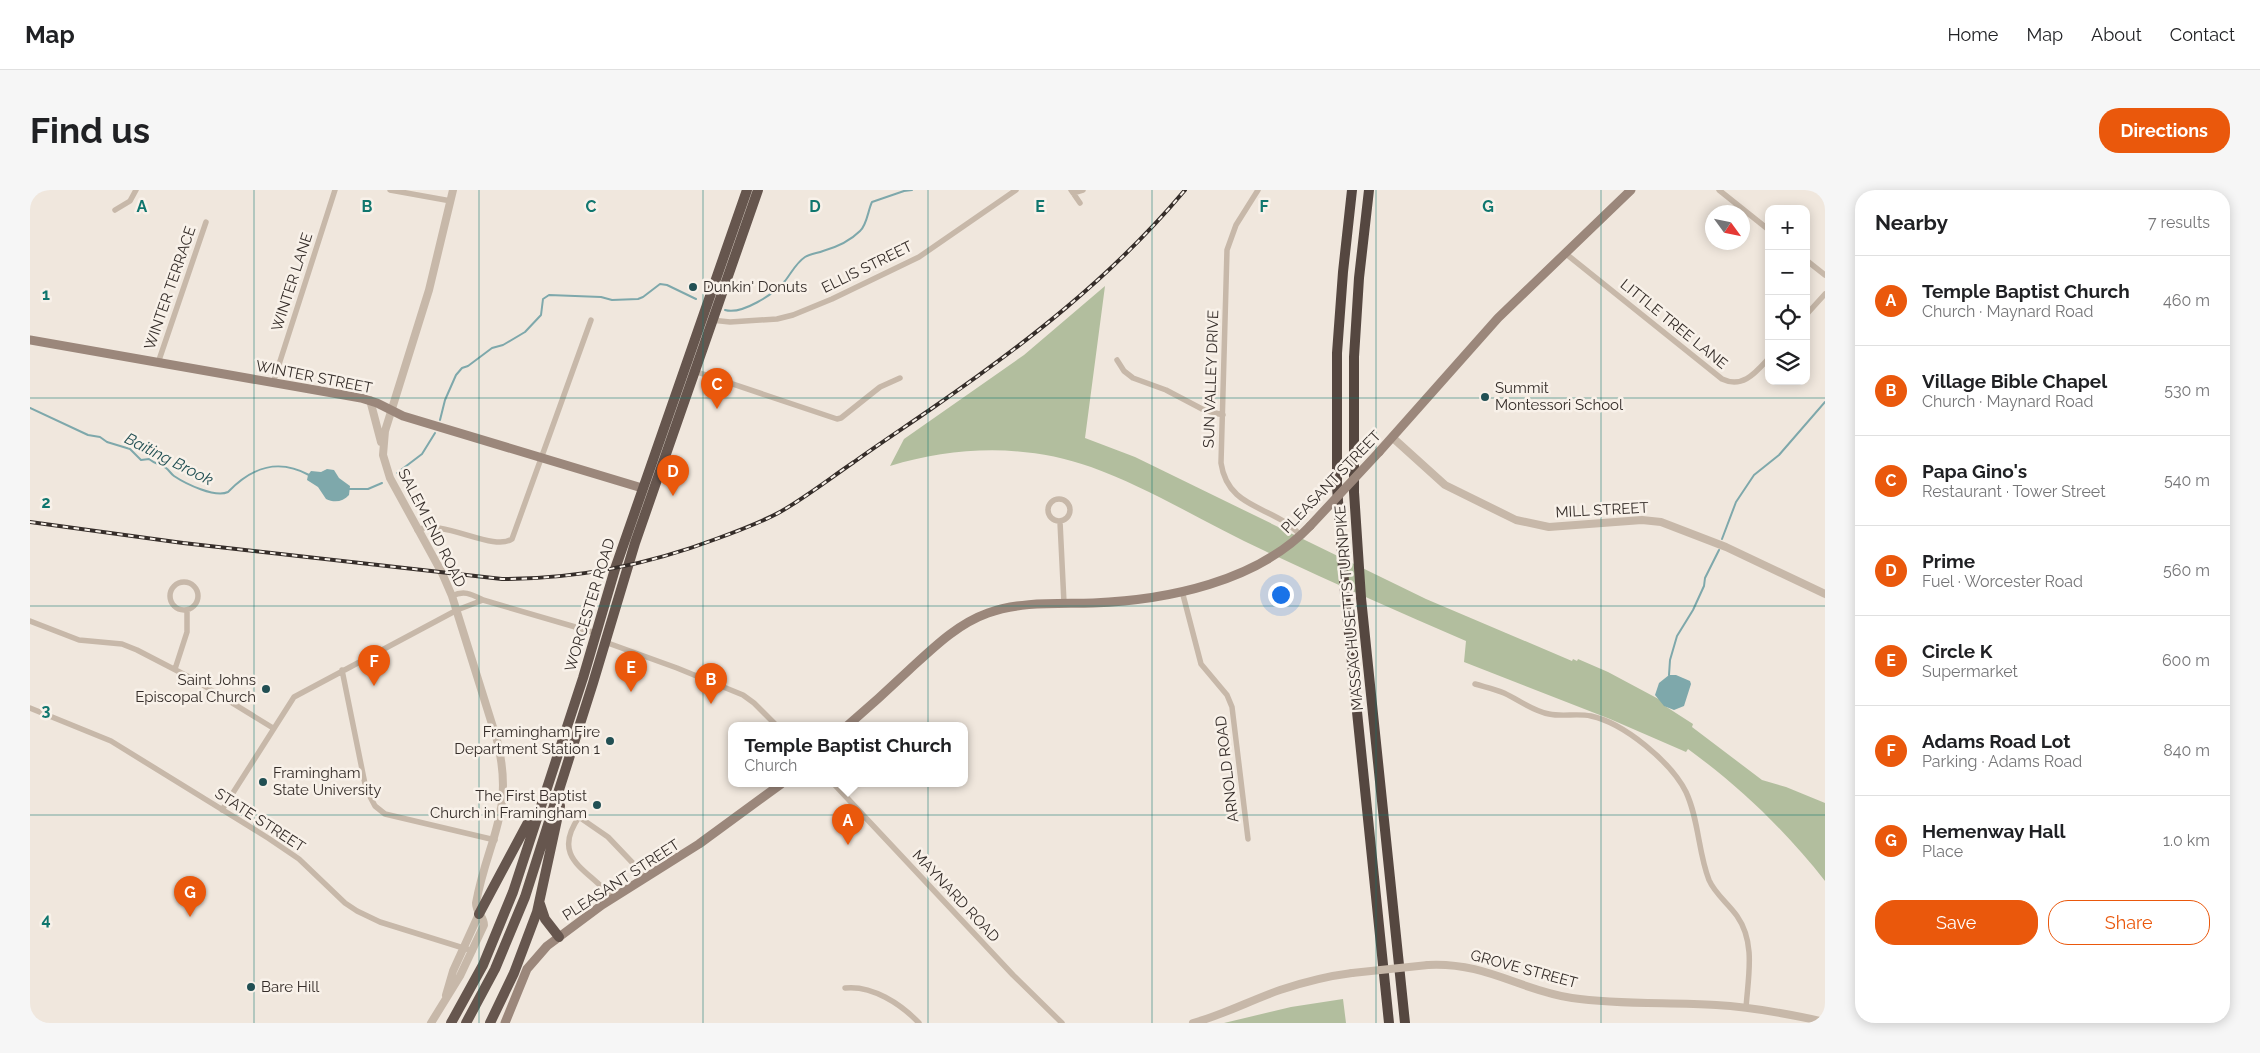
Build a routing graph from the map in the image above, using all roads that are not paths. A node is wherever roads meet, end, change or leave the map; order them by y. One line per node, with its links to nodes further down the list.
1 (136, 190): 17 (street)
2 (335, 190): 33 (street, WINTER LANE)
3 (390, 190): 15 (street)
4 (453, 190): 15 (street, SALEM END ROAD)
5 (747, 190): 40 (highway, WORCESTER ROAD)
6 (758, 190): 26 (highway, WORCESTER ROAD)
7 (1016, 190): 26 (street, ELLIS STREET)
8 (1083, 190): 14 (street)
9 (1258, 190): 36 (street, SUN VALLEY DRIVE)
10 (1352, 190): 87 (highway, MASSACHUSETTS TURNPIKE)
11 (1369, 190): 88 (highway, MASSACHUSETTS TURNPIKE)
12 (1631, 190): 20 (main road, PLEASANT STREET)
13 (1719, 190): 19 (street)
14 (1072, 192): 16 (street)
15 (450, 201): 35 (street, SALEM END ROAD)
16 (1080, 203)
17 (115, 210)
18 (206, 222): 30 (street, WINTER TERRACE)
19 (1765, 227)
20 (1565, 254): 29 (street, LITTLE TREE LANE); 37 (main road, PLEASANT STREET)
21 (1810, 263): 22 (street)
22 (1825, 275)
23 (1825, 294): 24 (street)
24 (1810, 311)
25 (591, 320): 39 (street)
26 (711, 320): 31 (highway, WORCESTER ROAD)
27 (30, 340): 30 (main road, WINTER STREET)
28 (1118, 360): 36 (street)
29 (1765, 362)
30 (158, 363): 33 (main road, WINTER STREET)
31 (694, 371): 32 (street); 53 (highway, WORCESTER ROAD)
32 (900, 378)
33 (273, 383): 34 (main road, WINTER STREET)
34 (370, 400): 35 (main road, WINTER STREET); 38 (street)
35 (391, 410): 38 (street, SALEM END ROAD); 39 (main road, WINTER STREET)
36 (1223, 415): 43 (street, SUN VALLEY DRIVE)
37 (1393, 438): 43 (main road, PLEASANT STREET, bridge); 45 (street, MILL STREET)
38 (382, 448): 42 (street, SALEM END ROAD)
39 (542, 459): 40 (main road, WINTER STREET); 42 (street)
40 (642, 488): 52 (highway, WORCESTER ROAD)
41 (1060, 522): 41 (street); 48 (street)
42 (417, 530): 46 (street, SALEM END ROAD)
43 (1301, 536): 44 (main road, PLEASANT STREET)
44 (1182, 590): 48 (main road, PLEASANT STREET); 66 (street, ARNOLD ROAD)
45 (1825, 594)
46 (452, 596): 47 (street); 50 (street, SALEM END ROAD)
47 (483, 600): 50 (street); 52 (street)
48 (1064, 603): 59 (main road, PLEASANT STREET)
49 (187, 610): 49 (street); 54 (street)
50 (457, 610): 55 (street); 67 (street, SALEM END ROAD)
51 (30, 621): 54 (street)
52 (596, 633): 62 (highway, WORCESTER ROAD)
53 (605, 642): 58 (street); 61 (highway, WORCESTER ROAD)
54 (175, 669): 60 (street)
55 (342, 670): 60 (street); 67 (street)
56 (1475, 684): 77 (street)
57 (30, 708): 65 (street, STATE STREET)
58 (773, 722)
59 (851, 722)
60 (273, 728): 65 (street)
61 (571, 752): 70 (highway); 81 (highway, WORCESTER ROAD)
62 (550, 779): 71 (highway); 80 (highway, WORCESTER ROAD)
63 (777, 787): 68 (main road, PLEASANT STREET)
64 (837, 787): 85 (street, MAYNARD ROAD)
65 (222, 810): 73 (street, STATE STREET)
66 (1248, 839)
67 (495, 840): 71 (street, SALEM END ROAD)
68 (647, 878): 69 (main road, PLEASANT STREET); 69 (street)
69 (612, 898): 72 (main road, PLEASANT STREET)
70 (540, 903): 72 (highway); 82 (highway)
71 (479, 914): 73 (street); 74 (street, SALEM END ROAD)
72 (559, 937): 83 (main road, PLEASANT STREET)
73 (463, 948): 74 (street, STATE STREET); 76 (street)
74 (473, 951): 76 (street, SALEM END ROAD)
75 (845, 988): 84 (street)
76 (446, 998): 79 (street)
77 (1746, 1008): 78 (street, GROVE STREET); 86 (street, GROVE STREET, bridge)
78 (1825, 1022)
79 (431, 1023)
80 (451, 1023)
81 (466, 1023)
82 (490, 1023)
83 (505, 1023)
84 (919, 1023)
85 (1062, 1023)
86 (1193, 1023)
87 (1389, 1023)
88 (1405, 1023)

